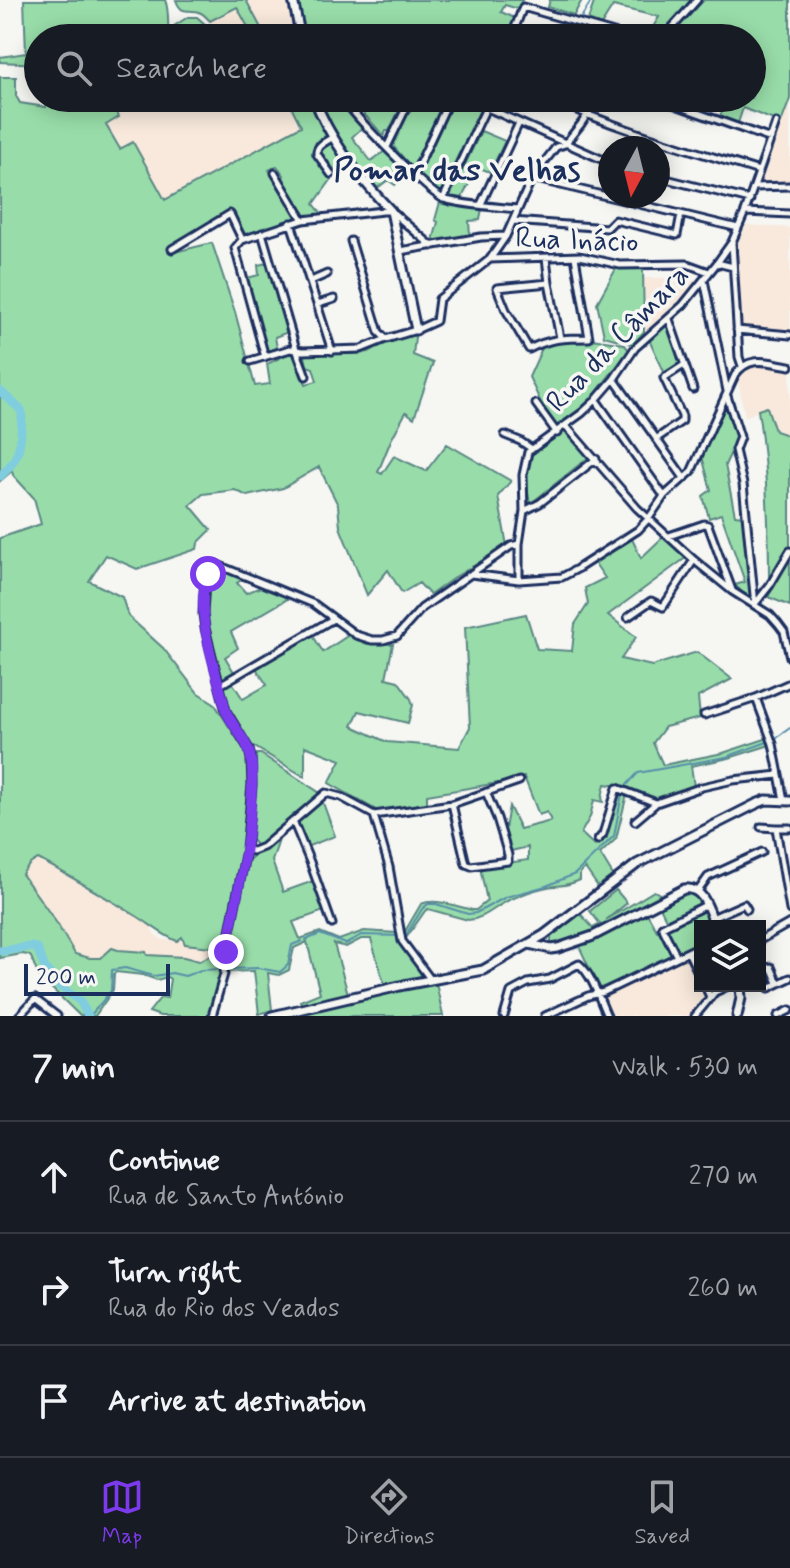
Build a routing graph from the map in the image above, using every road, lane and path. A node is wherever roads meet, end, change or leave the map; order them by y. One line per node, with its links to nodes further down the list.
1 (293, 0): 3 (street)
2 (697, 0): 6 (street)
3 (298, 24)
4 (516, 24): 5 (street)
5 (582, 24)
6 (676, 24)
7 (319, 112): 19 (street)
8 (354, 112): 22 (street)
9 (404, 112): 22 (street)
10 (443, 112): 27 (street)
11 (484, 112): 32 (street)
12 (495, 112): 17 (street)
13 (579, 112): 16 (street)
14 (589, 112): 16 (street)
15 (695, 112): 20 (street)
16 (587, 116): 21 (street); 24 (street)
17 (519, 123): 21 (street); 34 (street)
18 (776, 123): 20 (street, Rua da Câmara)
19 (333, 137): 26 (street); 36 (street)
20 (771, 139): 24 (street, Rua da Câmara)
21 (565, 144): 23 (street); 28 (street)
22 (387, 147): 27 (street)
23 (598, 158)
24 (759, 171): 31 (street, Rua da Câmara)
25 (275, 173): 40 (street)
26 (331, 174)
27 (414, 175): 32 (street)
28 (532, 178): 35 (street); 38 (street)
29 (670, 180): 33 (street)
30 (790, 186): 31 (street)
31 (754, 187): 33 (street, Rua da Câmara)
32 (443, 199): 34 (street)
33 (750, 200): 37 (street, Rua da Câmara)
34 (481, 204): 35 (street)
35 (518, 209): 41 (street)
36 (391, 211): 40 (street); 49 (street); 51 (street)
37 (745, 212): 39 (street); 43 (street, Rua da Câmara)
38 (681, 214): 41 (street); 43 (street)
39 (790, 214)
40 (303, 220): 42 (street)
41 (513, 221): 45 (street)
42 (291, 223): 44 (street); 60 (street)
43 (738, 228): 48 (street, Rua da Câmara)
44 (262, 233): 46 (street); 70 (street)
45 (506, 236): 49 (street); 54 (street)
46 (242, 240): 50 (street); 72 (street)
47 (351, 241): 69 (street)
48 (732, 242): 55 (street, Rua da Câmara); 56 (street)
49 (432, 246): 51 (street)
50 (172, 249)
51 (400, 251): 65 (street)
52 (575, 257): 53 (street, Rua Inácio); 57 (street, Rua Inácio); 68 (street)
53 (546, 258): 54 (street, Rua Inácio); 61 (street)
54 (490, 259): 65 (street)
55 (717, 263): 56 (street); 57 (street, Rua da Câmara)
56 (733, 267): 66 (street)
57 (709, 272): 59 (street, Rua da Câmara)
58 (327, 274): 60 (street)
59 (704, 280): 64 (street, Rua da Câmara); 80 (street)
60 (311, 281): 63 (street)
61 (549, 283): 68 (street); 68 (street)
62 (334, 299): 63 (street)
63 (318, 304): 71 (street)
64 (669, 319): 74 (street); 78 (street, Rua da Câmara)
65 (416, 330): 69 (street)
66 (737, 330): 67 (street); 75 (street)
67 (790, 335)
68 (560, 338)
69 (386, 339): 71 (street)
70 (296, 349): 71 (street); 72 (street); 77 (street)
71 (332, 351)
72 (265, 357): 73 (street)
73 (250, 361)
74 (684, 365): 79 (street); 86 (street)
75 (742, 366): 76 (street); 80 (street)
76 (790, 366)
77 (306, 376)
78 (614, 379): 81 (street, Rua da Câmara); 86 (street)
79 (693, 389)
80 (727, 393): 89 (street); 100 (street)
81 (596, 400): 83 (street, Rua da Câmara); 90 (street)
82 (536, 404): 84 (street)
83 (566, 426): 84 (street, Rua da Câmara); 88 (street)
84 (557, 433): 87 (street, Rua da Câmara)
85 (505, 435): 87 (street)
86 (656, 439): 89 (street)
87 (532, 449): 91 (street, Rua da Câmara)
88 (596, 459): 91 (street); 92 (street)
89 (684, 478): 90 (street)
90 (664, 496): 92 (street)
91 (524, 511): 94 (street, Rua da Câmara)
92 (649, 518): 93 (street); 98 (street)
93 (669, 536): 96 (street); 99 (street)
94 (519, 544): 97 (street); 98 (street, Rua da Câmara)
95 (790, 551): 100 (street)
96 (694, 560): 99 (street); 101 (street)
97 (470, 574): 98 (street); 102 (street)
98 (519, 580)
99 (732, 591): 100 (street)
100 (755, 605): 103 (street)
101 (628, 617)
102 (333, 619): 106 (street); 106 (street)
103 (789, 649): 104 (street)
104 (790, 657)
105 (790, 683): 107 (street)
106 (219, 685): 122 (street)
107 (756, 698): 108 (street); 109 (street)
108 (704, 715)
109 (779, 775): 112 (street); 113 (street)
110 (519, 781): 111 (street)
111 (486, 792): 114 (street); 114 (street)
112 (787, 801): 133 (street)
113 (656, 803): 117 (street); 121 (street)
114 (452, 804): 115 (street)
115 (374, 815): 116 (street); 139 (street)
116 (293, 821): 122 (street); 131 (street)
117 (635, 821)
118 (761, 827): 119 (street)
119 (776, 828): 120 (street); 127 (street)
120 (790, 828)
121 (598, 840)
122 (246, 850): 150 (street)
123 (762, 852): 124 (street)
124 (698, 891): 125 (street); 133 (street)
125 (706, 905): 128 (street); 136 (street)
126 (747, 909): 129 (street)
127 (790, 910)
128 (713, 920)
129 (717, 920)
130 (790, 923): 132 (street)
131 (332, 924)
132 (766, 937)
133 (542, 941): 139 (street)
134 (694, 949): 135 (street)
135 (688, 952): 136 (street); 137 (street)
136 (677, 957): 144 (street)
137 (694, 964)
138 (790, 978): 140 (street)
139 (431, 980): 151 (street)
140 (778, 983)
141 (708, 992): 145 (street)
142 (715, 992): 145 (street)
143 (740, 992): 157 (street)
144 (597, 993): 146 (street); 152 (street); 155 (street)
145 (710, 997): 156 (street)
146 (561, 1009): 153 (street); 154 (street)
147 (790, 1010): 158 (street)
148 (19, 1016): 149 (street)
149 (57, 1016)
150 (212, 1016)
151 (272, 1016)
152 (504, 1016)
153 (545, 1016)
154 (564, 1016)
155 (607, 1016)
156 (695, 1016)
157 (739, 1016)
158 (778, 1016)

